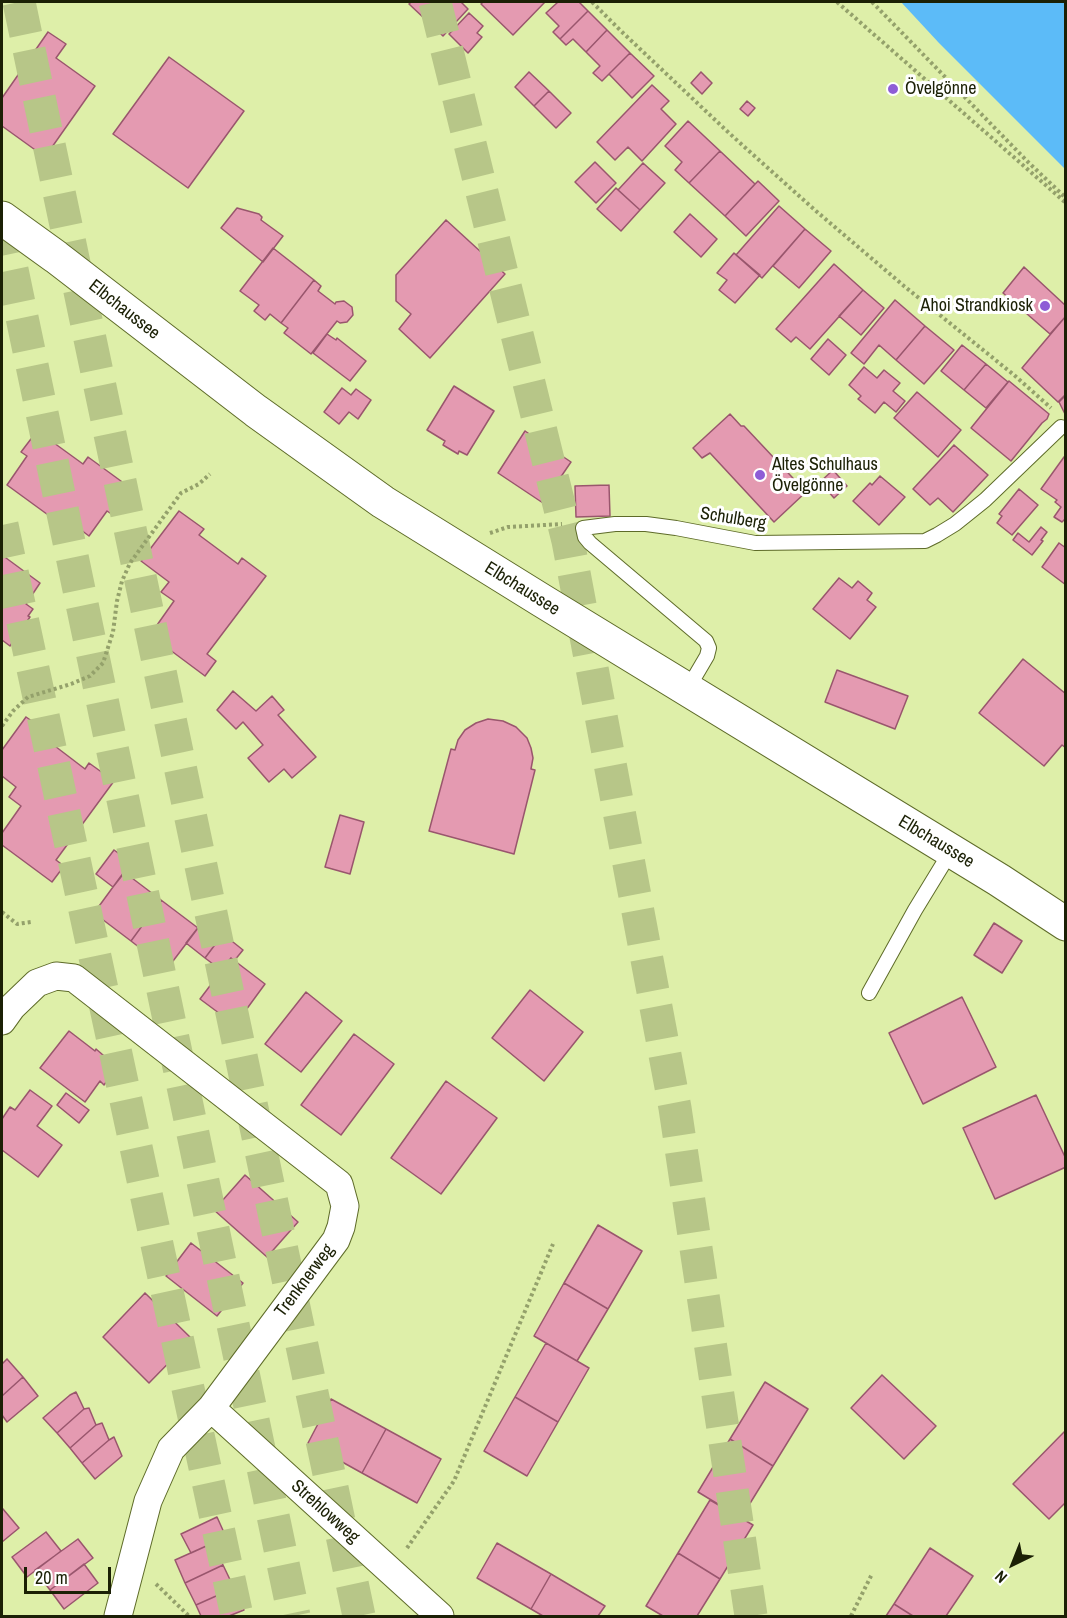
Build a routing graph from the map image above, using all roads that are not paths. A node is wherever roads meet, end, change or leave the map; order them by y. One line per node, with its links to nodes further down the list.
1 (2, 218): 3 (main road, Elbchaussee)
2 (1061, 427): 3 (lane, Schulberg)
3 (687, 690): 4 (main road, Elbchaussee)
4 (951, 851): 5 (main road, Elbchaussee); 6 (lane)
5 (1065, 924)
6 (869, 993)
7 (2, 1020): 8 (street, Trenknerweg)
8 (211, 1408): 9 (street, Trenknerweg); 10 (street, Strehlowweg)
9 (118, 1617)
10 (440, 1617)

